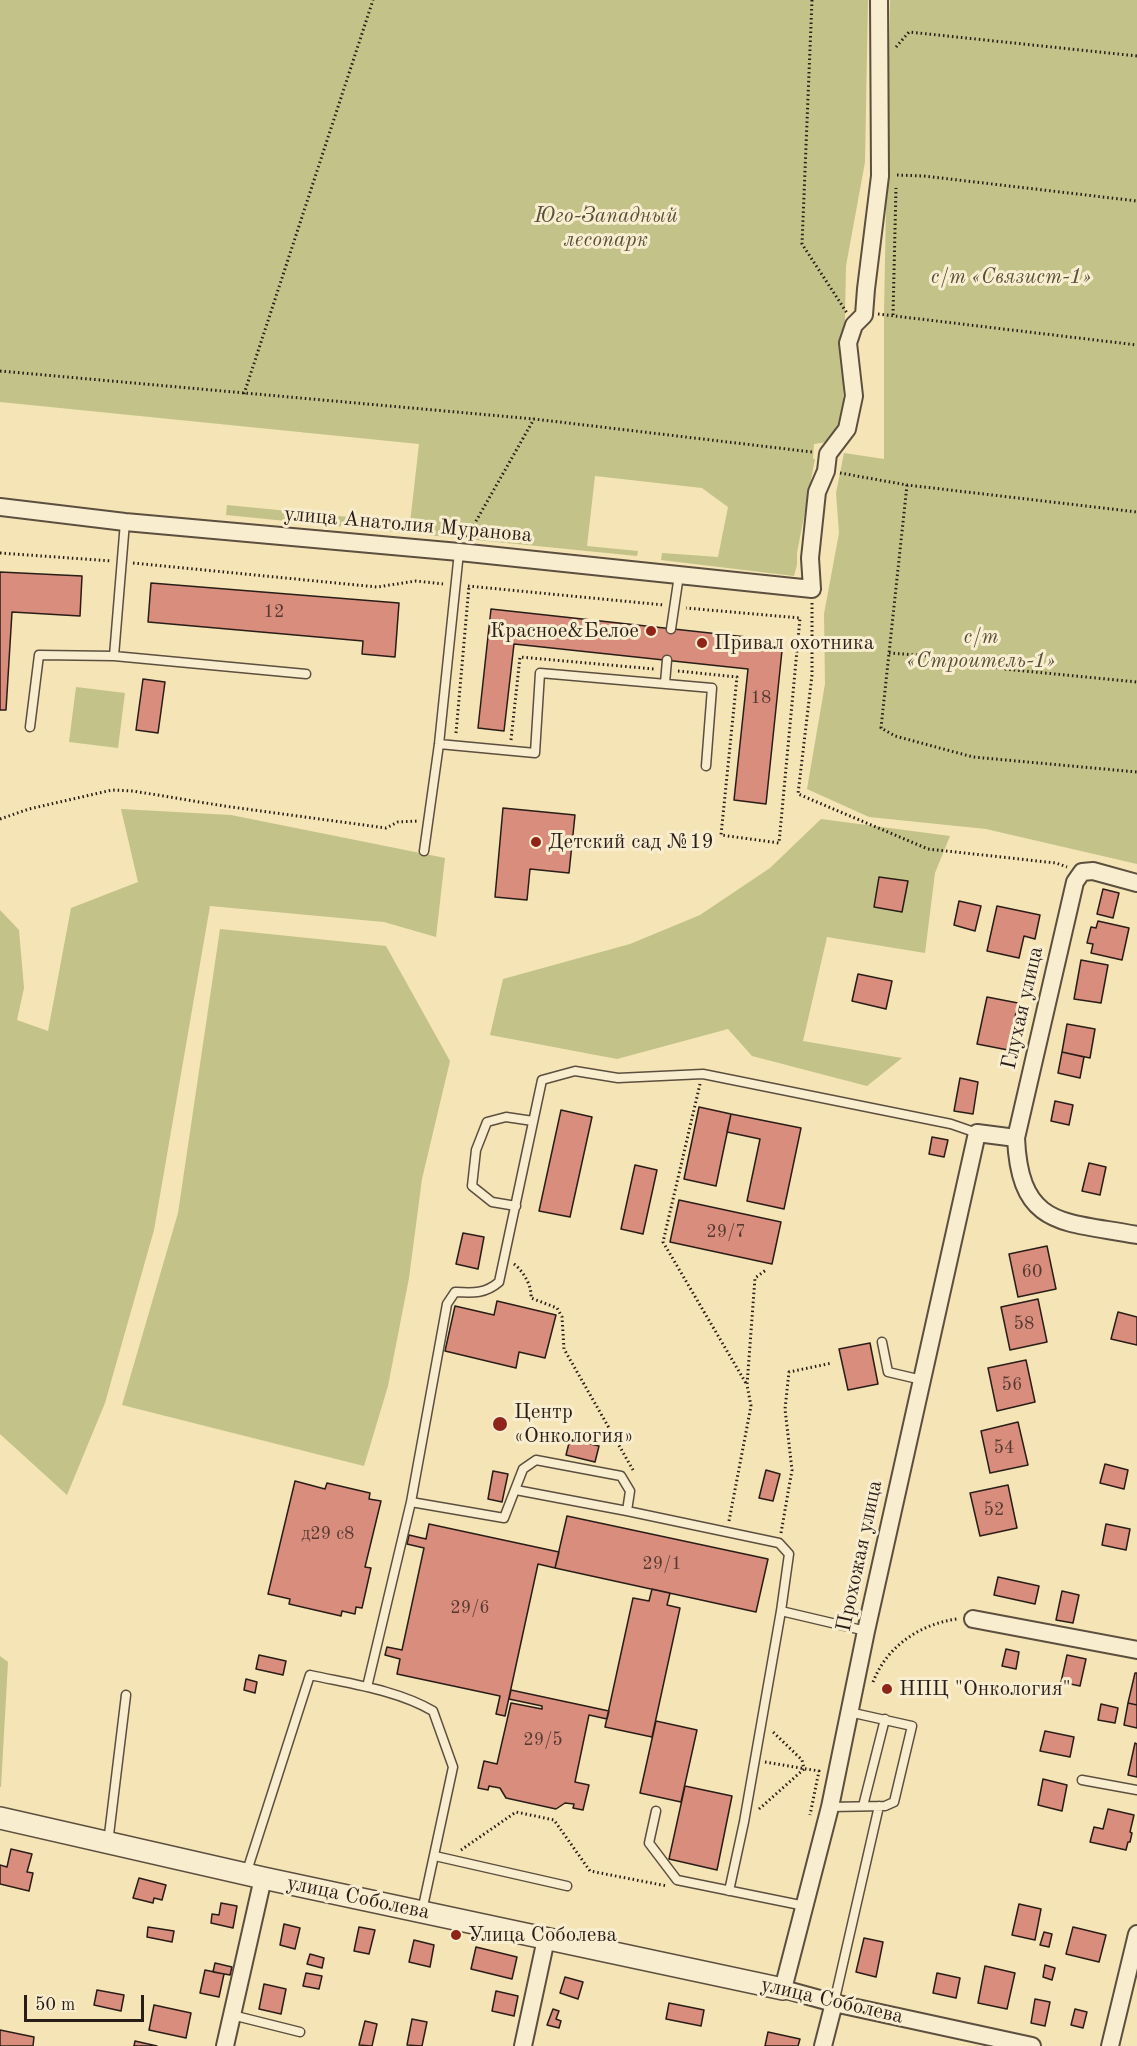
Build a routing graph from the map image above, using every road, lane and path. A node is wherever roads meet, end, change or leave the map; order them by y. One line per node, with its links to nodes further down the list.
1 (373, 0): 13 (path)
2 (812, 0): 10 (path)
3 (879, 0): 10 (street)
4 (1137, 56): 5 (path)
5 (896, 58)
6 (897, 175): 8 (path)
7 (896, 186): 9 (path)
8 (1137, 201)
9 (894, 315): 10 (path); 11 (path)
10 (859, 320): 15 (street)
11 (1137, 345)
12 (0, 371): 13 (path)
13 (244, 394): 14 (path)
14 (534, 419): 15 (path); 20 (path)
15 (827, 462): 16 (path); 26 (street)
16 (907, 484): 18 (path); 29 (path)
17 (0, 507): 19 (street, улица Анатолия Муранова)
18 (1137, 512)
19 (124, 522): 20 (street, улица Анатолия Муранова); 22 (lane)
20 (459, 552): 23 (street, улица Анатолия Муранова); 24 (lane)
21 (0, 553): 22 (path)
22 (122, 562): 24 (path); 30 (lane)
23 (679, 575): 26 (street, улица Анатолия Муранова); 27 (lane)
24 (455, 585): 25 (path); 39 (lane)
25 (470, 586): 27 (path); 37 (path)
26 (812, 590): 45 (path)
27 (674, 606): 28 (lane); 32 (path)
28 (671, 629)
29 (889, 653): 34 (path); 41 (path)
30 (114, 656): 33 (lane); 36 (lane)
31 (667, 660): 32 (lane)
32 (666, 670): 35 (lane); 38 (path)
33 (306, 675)
34 (1137, 682)
35 (665, 683): 39 (lane); 40 (lane)
36 (30, 727)
37 (456, 735)
38 (511, 741)
39 (439, 744): 43 (lane)
40 (706, 766)
41 (1137, 772)
42 (0, 819): 43 (path)
43 (428, 821): 44 (lane)
44 (424, 851)
45 (1082, 872): 46 (street); 50 (street, Глухая улица)
46 (1137, 883)
47 (703, 1074): 48 (lane); 49 (lane); 58 (path)
48 (533, 1121): 51 (lane); 51 (lane)
49 (977, 1133): 50 (street); 57 (street, Прохожая улица)
50 (1016, 1138): 52 (street, Глухая улица)
51 (516, 1206): 53 (lane)
52 (1137, 1235)
53 (505, 1256): 59 (path); 61 (lane)
54 (766, 1270): 58 (path)
55 (882, 1342): 57 (lane)
56 (832, 1363): 64 (path)
57 (922, 1380): 67 (street, Прохожая улица)
58 (747, 1385): 63 (path)
59 (633, 1471)
60 (516, 1490): 61 (lane); 62 (lane); 62 (lane)
61 (411, 1502): 70 (lane)
62 (627, 1511): 63 (lane)
63 (727, 1532): 64 (lane)
64 (778, 1543): 65 (lane)
65 (781, 1611): 67 (lane); 74 (lane)
66 (973, 1619): 68 (street); 69 (path)
67 (866, 1631): 72 (street, Прохожая улица)
68 (1137, 1650)
69 (872, 1686)
70 (367, 1687): 87 (lane); 89 (lane)
71 (126, 1695): 86 (lane)
72 (849, 1712): 73 (lane); 82 (street, Прохожая улица)
73 (885, 1719): 80 (lane); 81 (lane)
74 (761, 1720): 75 (lane); 76 (path)
75 (754, 1760): 76 (path); 85 (lane)
76 (804, 1768): 77 (path); 85 (path)
77 (819, 1771)
78 (1083, 1780): 79 (lane)
79 (1137, 1790)
80 (863, 1806): 81 (lane); 82 (lane)
81 (879, 1806): 98 (lane)
82 (830, 1807): 93 (street, Прохожая улица)
83 (656, 1811): 92 (lane)
84 (0, 1818): 86 (street, улица Соболева)
85 (744, 1822): 92 (lane)
86 (108, 1843): 89 (street, улица Соболева)
87 (435, 1856): 88 (lane); 94 (lane)
88 (447, 1860): 90 (lane); 91 (path)
89 (255, 1876): 94 (street, улица Соболева); 99 (street)
90 (567, 1886)
91 (673, 1887)
92 (729, 1891): 93 (lane)
93 (805, 1906): 97 (street, Прохожая улица)
94 (422, 1912): 96 (street, улица Соболева)
95 (1137, 1934): 105 (street)
96 (546, 1940): 97 (street, улица Соболева); 102 (street)
97 (783, 1989): 98 (street, улица Соболева)
98 (834, 2003): 103 (street); 104 (street, улица Соболева)
99 (232, 2015): 100 (lane); 101 (street)
100 (300, 2032)
101 (225, 2046)
102 (523, 2046)
103 (823, 2046)
104 (1032, 2046)
105 (1110, 2046)

